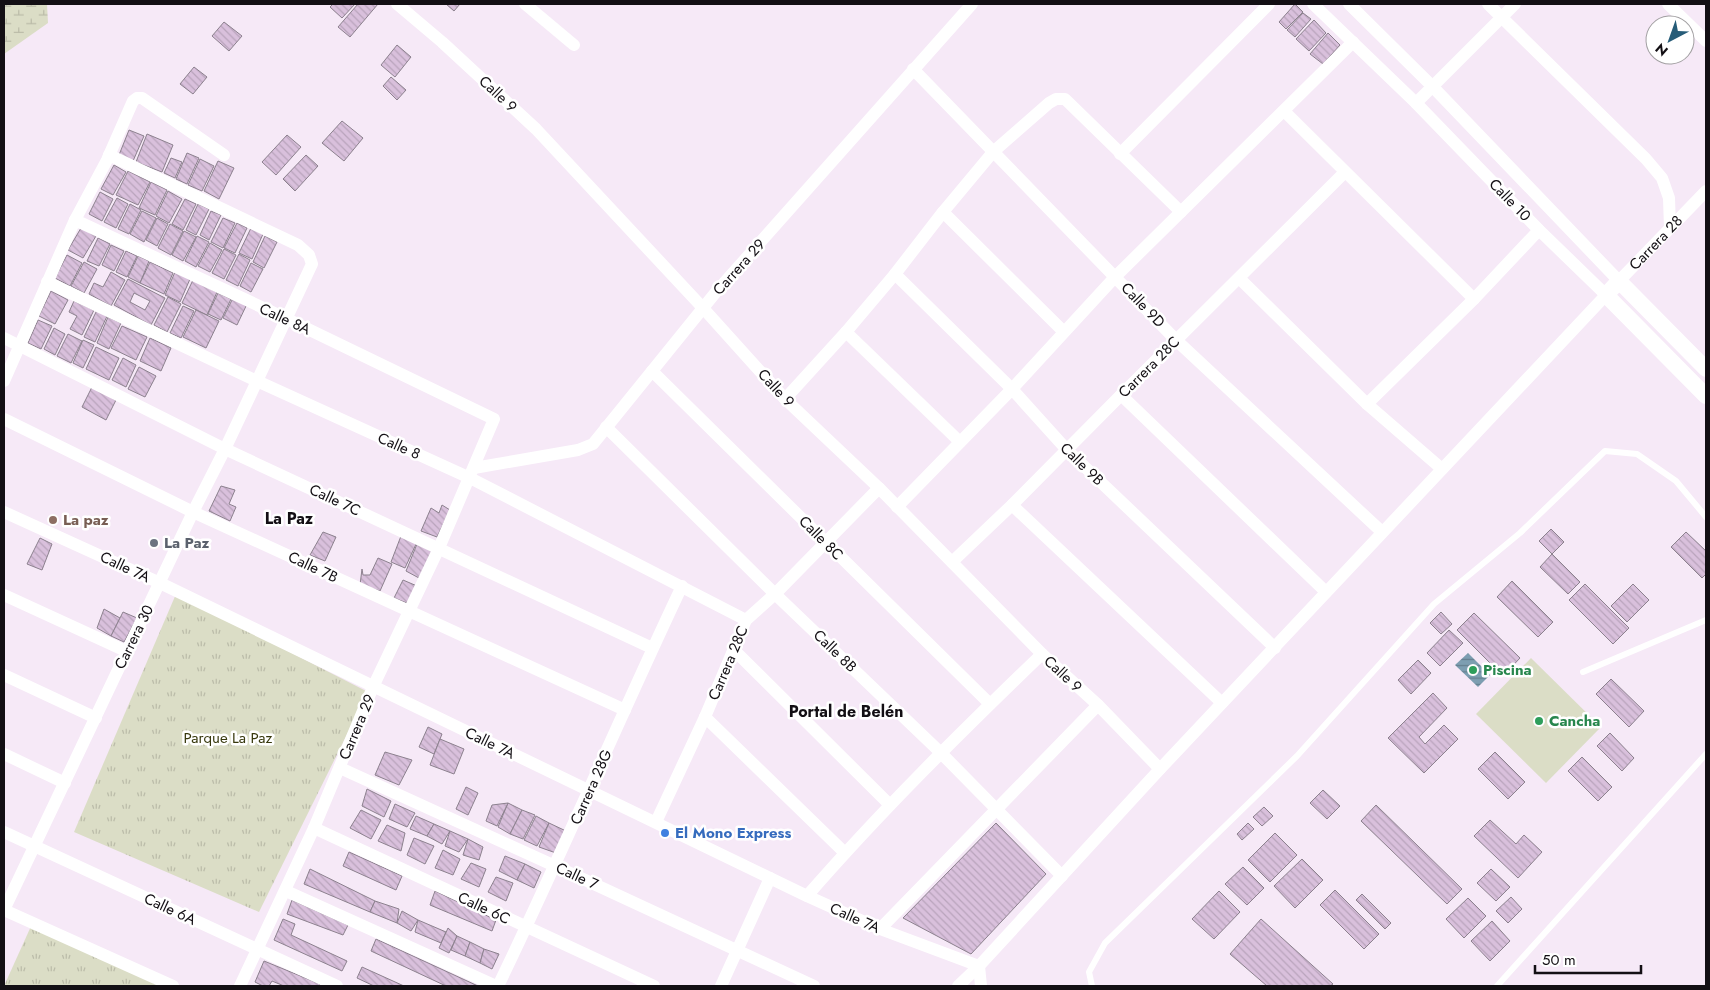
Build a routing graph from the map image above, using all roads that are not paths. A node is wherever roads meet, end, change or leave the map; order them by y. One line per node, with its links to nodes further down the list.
1 (397, 4): 36 (street, Calle 9)
2 (525, 4): 13 (street)
3 (972, 4): 14 (street, Carrera 29)
4 (1269, 4): 19 (street)
5 (1313, 4): 12 (street, Calle 10)
6 (1349, 4): 15 (street, Calle 10)
7 (1488, 4): 10 (street)
8 (1515, 4): 10 (street)
9 (1668, 4): 11 (street)
10 (1501, 18): 15 (street); 27 (street)
11 (1706, 41)
12 (1353, 42): 16 (street, Calle 10); 17 (street)
13 (574, 45)
14 (913, 69): 18 (street, Calle 9D); 36 (street, Carrera 29)
15 (1432, 86): 16 (street); 32 (street, Calle 10)
16 (1416, 103): 28 (street, Calle 10)
17 (1284, 112): 22 (street); 25 (street)
18 (993, 152): 19 (street); 24 (street); 30 (street, Calle 9D)
19 (1120, 154): 25 (street)
20 (109, 155): 21 (street); 26 (street); 37 (street, Carrera 30)
21 (224, 155)
22 (1345, 172): 31 (street, Carrera 28C); 35 (street)
23 (1706, 191): 27 (street, Carrera 28)
24 (943, 212): 29 (street); 38 (street)
25 (1181, 212): 30 (street)
26 (75, 220): 33 (street); 37 (street, Calle 8A)
27 (1670, 228): 32 (street, Carrera 28)
28 (1539, 230): 34 (street, Calle 10); 35 (street)
29 (895, 274): 39 (street); 47 (street, Calle 9B)
30 (1115, 277): 38 (street); 41 (street, Calle 9D)
31 (1239, 278): 41 (street, Carrera 28C); 51 (street)
32 (1619, 281): 34 (street, Carrera 28); 43 (street, Calle 10)
33 (47, 282): 42 (street); 46 (street, Calle 8)
34 (1606, 295): 49 (street, Calle 10); 58 (street)
35 (1474, 299): 51 (street)
36 (703, 308): 44 (street, Carrera 29); 50 (street, Calle 9)
37 (285, 318): 46 (street, Carrera 30); 53 (street, Calle 8A)
38 (1064, 331): 47 (street)
39 (846, 332): 50 (street); 55 (street)
40 (4, 338): 42 (street, Calle 7C)
41 (1176, 340): 48 (street, Carrera 28C); 66 (street, Calle 9D)
42 (20, 347): 45 (street); 56 (street, Calle 7C)
43 (1706, 369)
44 (652, 372): 54 (street, Carrera 29); 67 (street, Calle 8C)
45 (4, 381)
46 (257, 381): 56 (street, Carrera 30); 59 (street, Calle 8)
47 (1012, 389): 55 (street); 57 (street, Calle 9B)
48 (1121, 394): 57 (street, Carrera 28C); 72 (street)
49 (1706, 396)
50 (785, 399): 60 (street, Calle 9)
51 (1367, 404): 58 (street)
52 (4, 419): 64 (street, Calle 7B)
53 (494, 419): 59 (street, Carrera 29)
54 (606, 427): 59 (street, Carrera 29); 73 (street, Calle 8B)
55 (960, 442): 62 (street)
56 (225, 449): 64 (street, Carrera 30); 68 (street, Calle 7C)
57 (1067, 450): 61 (street, Carrera 28C); 79 (street, Calle 9B)
58 (1442, 469): 66 (street)
59 (472, 473): 68 (street, Carrera 29); 71 (street, Calle 8)
60 (879, 488): 62 (street, Calle 9); 67 (street, Carrera 28C)
61 (1012, 505): 69 (street, Carrera 28C); 87 (street)
62 (897, 507): 69 (street, Calle 9)
63 (4, 512): 70 (street, Calle 7A)
64 (193, 512): 70 (street, Carrera 30); 75 (street, Calle 7B)
65 (1706, 517): 126 (lane)
66 (1382, 532): 72 (street)
67 (825, 542): 73 (street, Carrera 28C); 86 (street, Calle 8C)
68 (439, 548): 75 (street, Carrera 29); 78 (street, Calle 7C)
69 (952, 562): 82 (street, Calle 9)
70 (160, 583): 81 (street, Carrera 30); 85 (street, Calle 7A)
71 (682, 586): 76 (street, Calle 8); 78 (street, Carrera 28G)
72 (1326, 592): 79 (street)
73 (775, 594): 76 (street, Carrera 28C); 92 (street, Calle 8B)
74 (4, 595): 81 (street)
75 (408, 611): 85 (street, Carrera 29); 89 (street, Calle 7B)
76 (746, 620): 80 (street, Carrera 28C)
77 (1706, 620): 83 (lane)
78 (652, 648): 89 (street, Carrera 28G)
79 (1274, 648): 87 (street)
80 (734, 650): 90 (street, Carrera 28C); 99 (street)
81 (126, 651): 91 (street, Carrera 30)
82 (1042, 654): 86 (street); 88 (street, Calle 9)
83 (1583, 672)
84 (4, 675): 91 (street)
85 (373, 687): 95 (street, Carrera 29); 98 (street, Calle 7A)
86 (990, 704): 92 (street)
87 (1222, 704): 96 (street)
88 (1098, 705): 96 (street, Calle 9); 100 (street)
89 (625, 710): 98 (street, Carrera 28G)
90 (705, 716): 101 (street, Carrera 28C); 105 (street)
91 (96, 718): 97 (street, Carrera 30)
92 (940, 752): 99 (street); 100 (street, Calle 8B)
93 (4, 754): 97 (street)
94 (1706, 754): 127 (lane)
95 (340, 768): 102 (street, Carrera 29); 106 (street, Calle 7)
96 (1160, 769): 107 (street)
97 (65, 783): 104 (street, Carrera 30)
98 (589, 792): 101 (street, Calle 7A); 106 (street, Carrera 28G)
99 (890, 805): 105 (street)
100 (996, 810): 107 (street, Calle 8B); 113 (street)
101 (656, 822): 108 (street, Calle 7A)
102 (314, 828): 109 (street, Carrera 29); 112 (street, Calle 6C)
103 (4, 832): 104 (street, Calle 6A)
104 (35, 847): 111 (street, Carrera 30); 114 (street, Calle 6A)
105 (844, 853): 110 (street)
106 (555, 866): 112 (street, Carrera 28G); 115 (street, Calle 7)
107 (1062, 876): 116 (street)
108 (770, 878): 110 (street, Calle 7A); 115 (street)
109 (286, 891): 114 (street, Carrera 29); 120 (street)
110 (807, 896): 113 (street, Calle 7A)
111 (4, 910): 117 (street)
112 (527, 928): 120 (street, Carrera 28G); 121 (street, Calle 6C)
113 (880, 929): 116 (street, Calle 7A)
114 (257, 949): 118 (street, Carrera 29); 119 (street, Calle 6A)
115 (738, 951): 122 (street); 123 (street, Calle 7)
116 (979, 966): 124 (street); 125 (street)
117 (173, 986)
118 (240, 986)
119 (337, 986)
120 (497, 986)
121 (654, 986)
122 (721, 986)
123 (814, 986)
124 (958, 986)
125 (981, 986)
126 (1092, 986)
127 (1497, 986)

